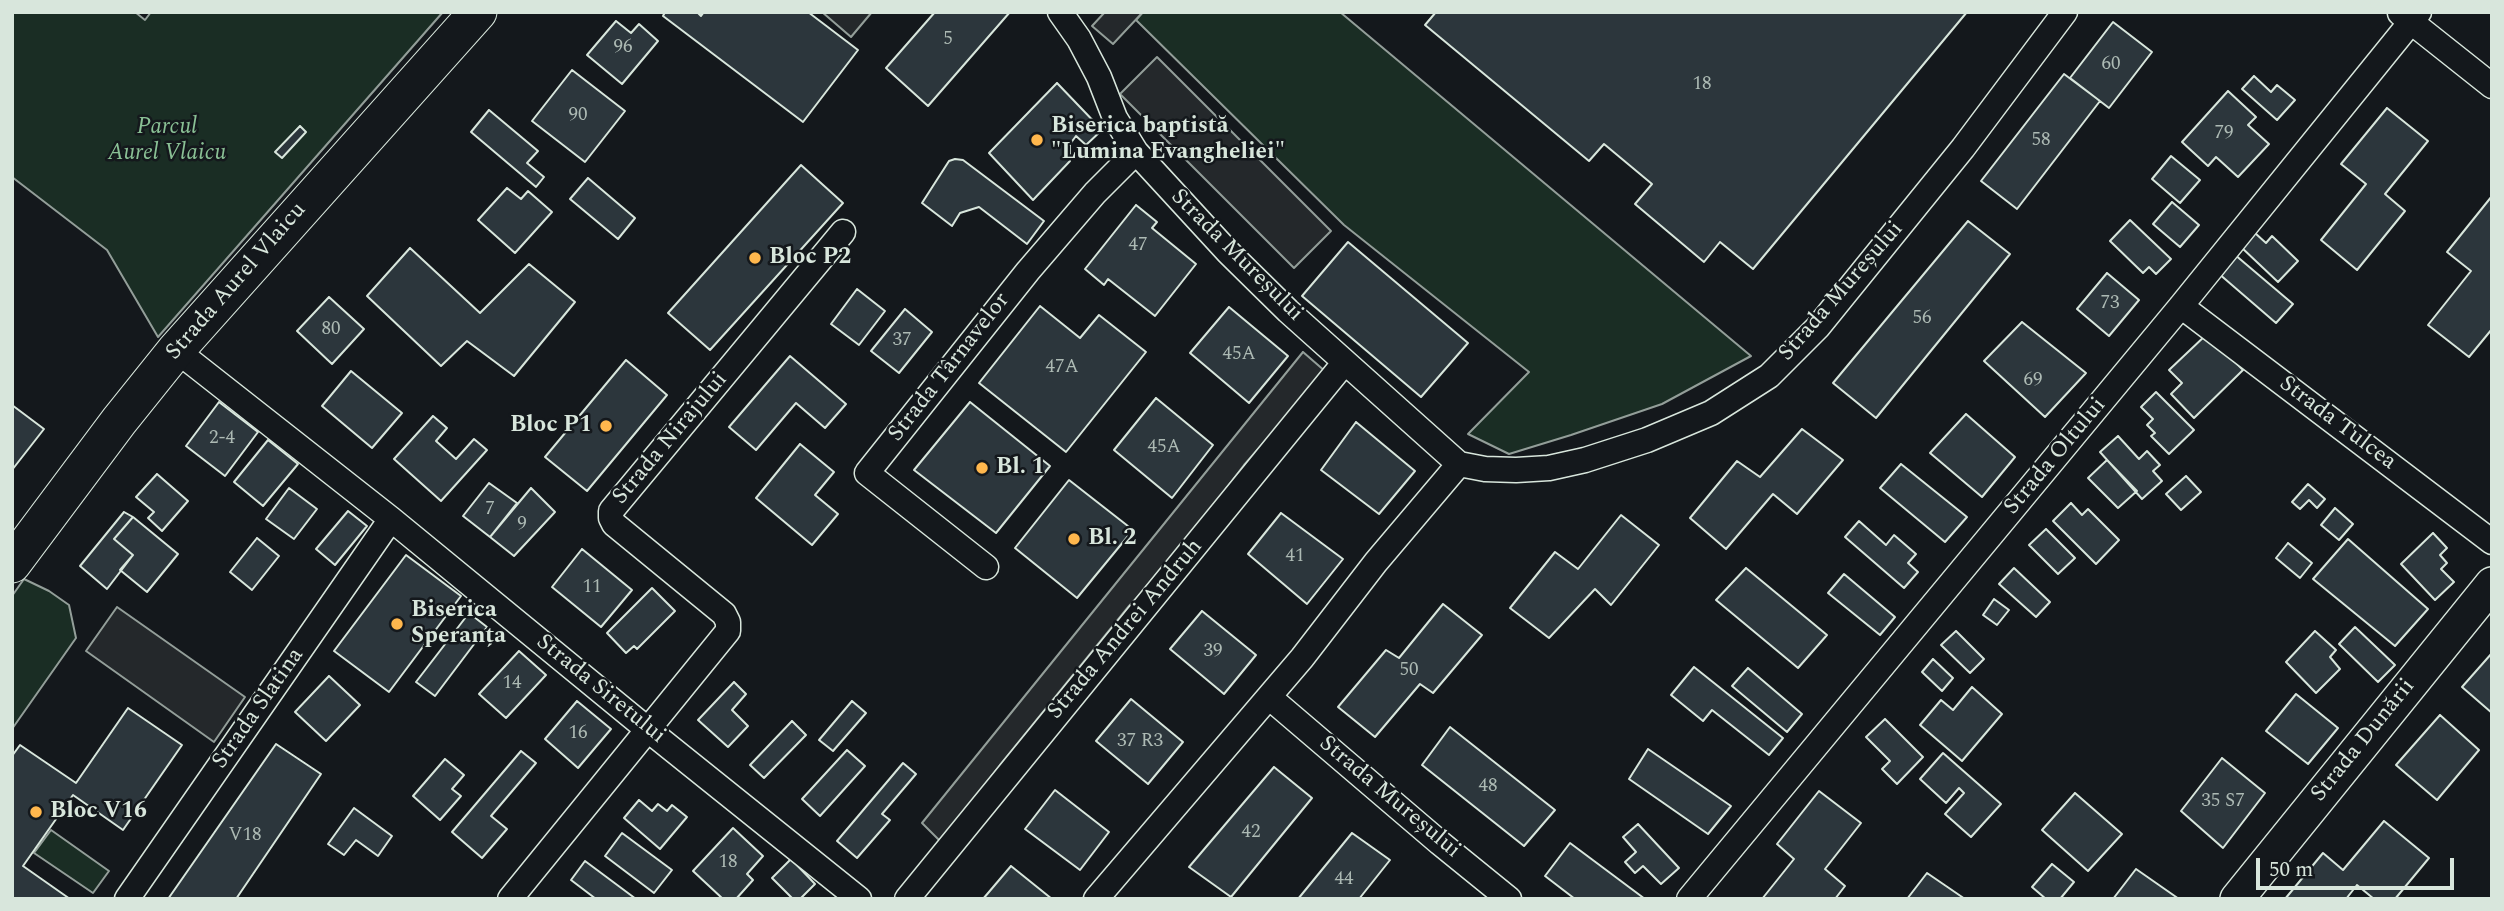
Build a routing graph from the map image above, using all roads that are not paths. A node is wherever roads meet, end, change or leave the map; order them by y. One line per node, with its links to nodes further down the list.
1 (478, 12): 9 (main road, Strada Aurel Vlaicu)
2 (1060, 12): 6 (street, Strada Mureșului)
3 (2065, 12): 11 (street, Strada Mureșului)
4 (2410, 16): 5 (street); 8 (street, Strada Oltului)
5 (2492, 86)
6 (1136, 152): 10 (street, Strada Mureșului); 15 (street, Strada Târnavelor)
7 (843, 232): 18 (street, Strada Nirajului)
8 (2181, 306): 13 (street, Strada Tulcea); 25 (street, Strada Oltului)
9 (176, 350): 12 (street, Strada Siretului); 14 (main road, Strada Aurel Vlaicu)
10 (1345, 362): 11 (street, Strada Mureșului); 22 (street, Strada Andrei Andruh)
11 (1459, 464): 17 (street)
12 (391, 519): 18 (street, Strada Siretului); 19 (street, Strada Slatina)
13 (2492, 542)
14 (12, 564)
15 (986, 567)
16 (2492, 584): 26 (street, Strada Dunării)
17 (1269, 697): 23 (street); 24 (street, Strada Mureșului)
18 (647, 729): 20 (street); 21 (street, Strada Siretului)
19 (127, 899)
20 (510, 899)
21 (859, 899)
22 (906, 899)
23 (1096, 899)
24 (1510, 899)
25 (1689, 899)
26 (2237, 899)

